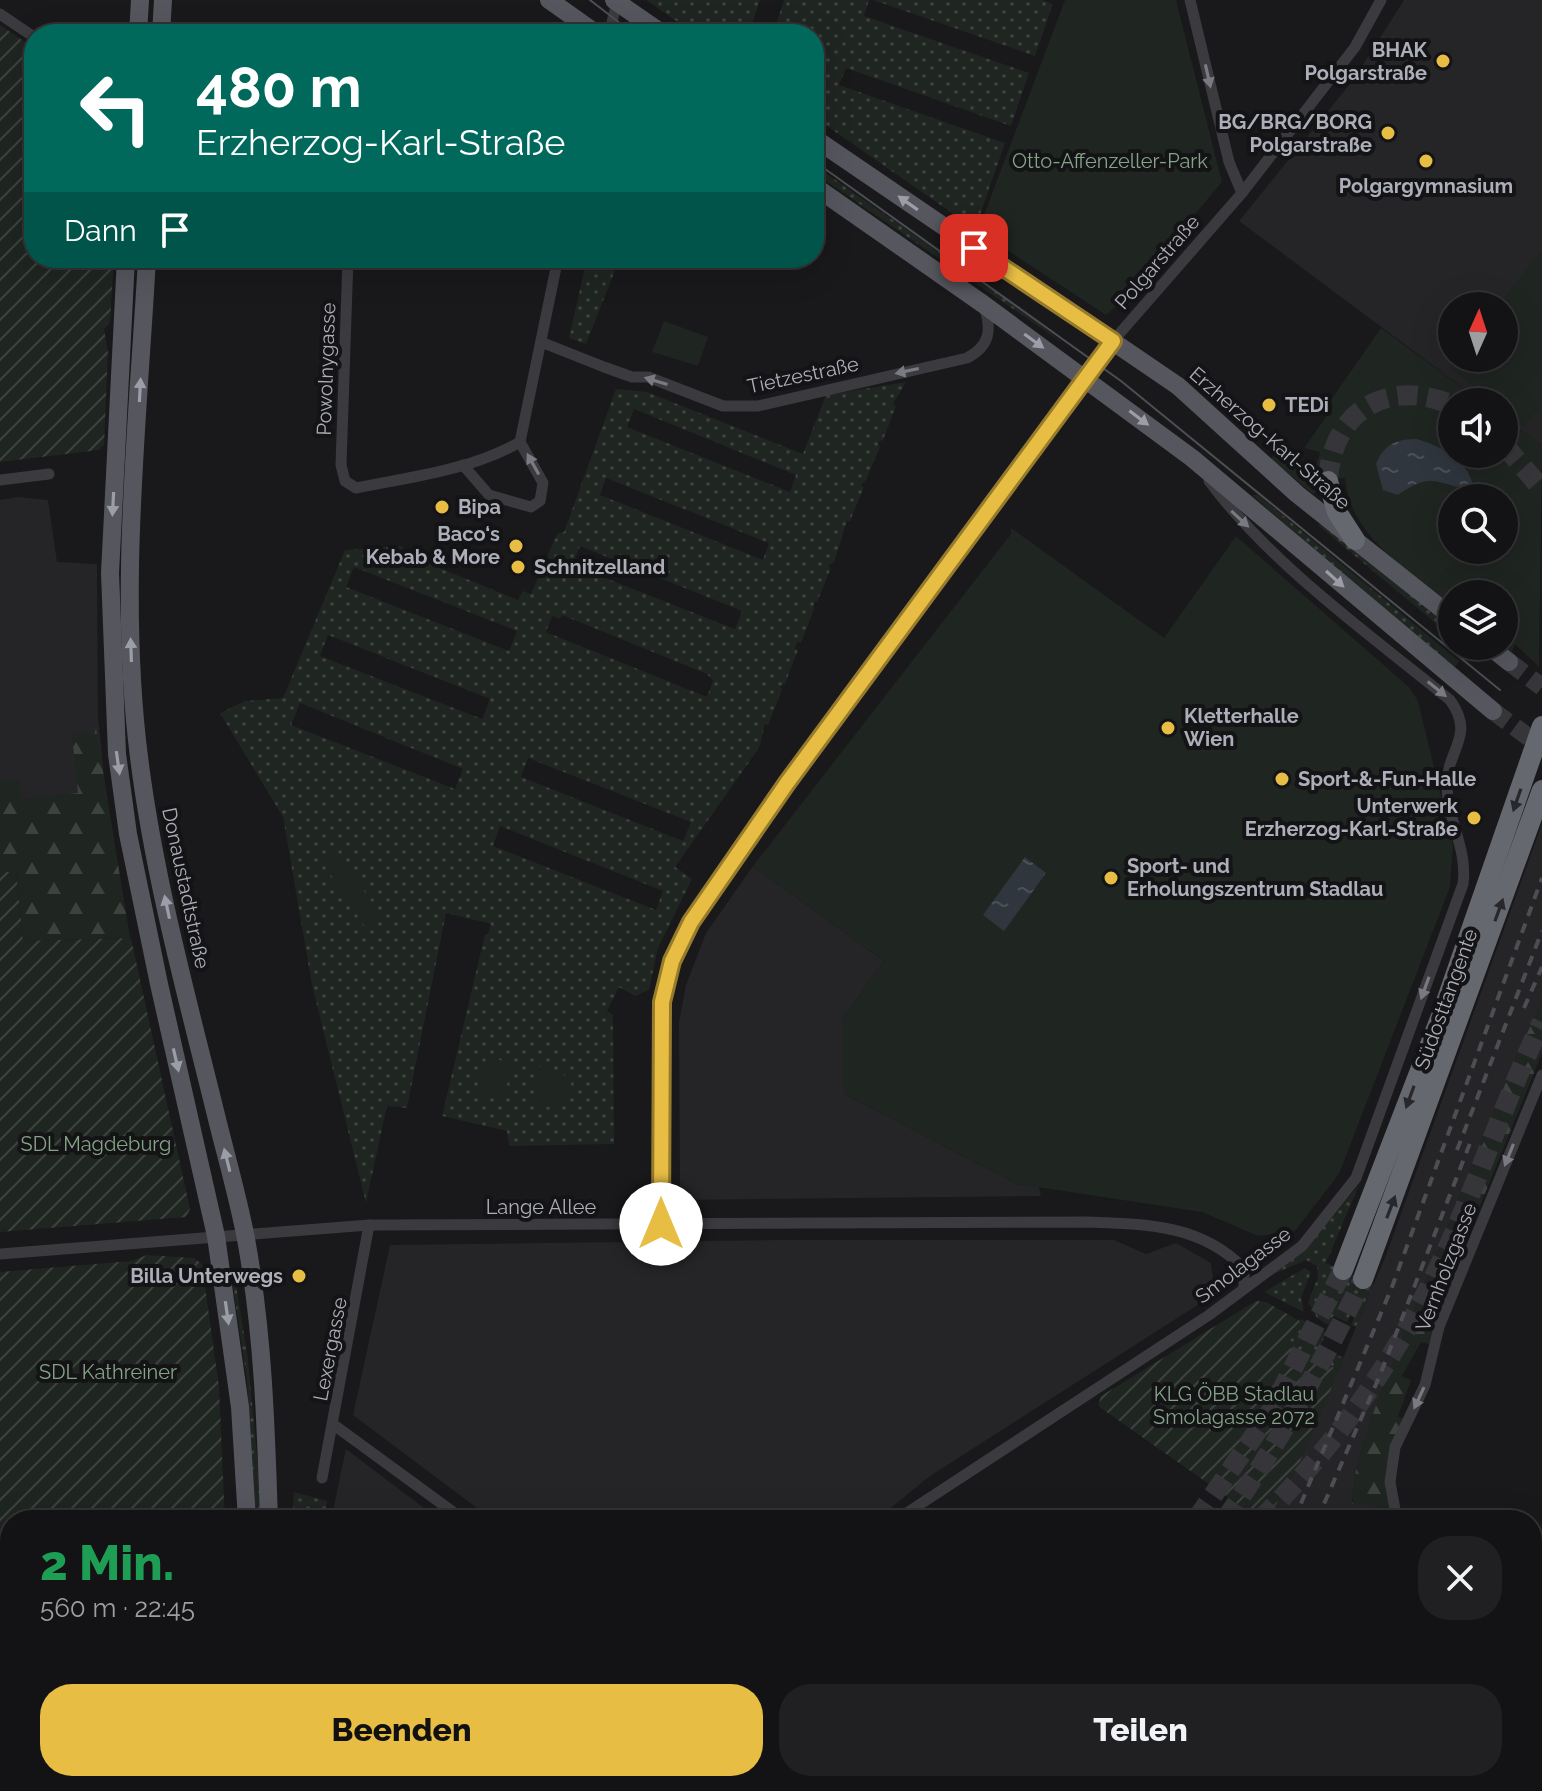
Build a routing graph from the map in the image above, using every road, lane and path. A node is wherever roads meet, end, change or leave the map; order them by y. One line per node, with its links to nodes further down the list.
1 (140, 0): 8 (main road)
2 (163, 0): 9 (main road)
3 (549, 0): 10 (main road)
4 (1190, 0): 16 (street, one-way to 16)
5 (1381, 0): 16 (street, Polgarstraße)
6 (616, 1): 11 (street); 12 (main road)
7 (0, 14): 13 (street)
8 (139, 24)
9 (162, 24)
10 (583, 24)
11 (611, 24)
12 (649, 24)
13 (24, 30)
14 (824, 145): 22 (main road, Erzherzog-Karl-Straße, one-way to 14)
15 (824, 193): 21 (main road)
16 (1242, 193): 22 (street, Polgarstraße)
17 (125, 268): 42 (main road, one-way to 42)
18 (146, 268): 41 (main road, Donaustadtstraße, one-way to 18)
19 (348, 268): 27 (street, Powolnygasse)
20 (556, 268): 23 (street)
21 (983, 304): 23 (street, Tietzestraße, one-way to 23); 24 (main road, one-way to 24)
22 (1113, 341): 24 (street, Polgarstraße); 31 (main road, Erzherzog-Karl-Straße)
23 (541, 342): 25 (street)
24 (1085, 379): 26 (main road, one-way to 26); 39 (street, Polgarstraße)
25 (520, 442): 27 (street); 27 (street, one-way to 25)
26 (1192, 458): 35 (main road, one-way to 35); 46 (street, Smolagasse, one-way to 46)
27 (463, 465)
28 (49, 474): 29 (street)
29 (0, 480)
30 (1328, 481): 31 (highway)
31 (1355, 540): 32 (main road, Erzherzog-Karl-Straße)
32 (1438, 606)
33 (1506, 660): 34 (main road)
34 (1509, 662)
35 (1493, 711)
36 (1542, 726): 44 (highway, Südosttangente, one-way to 44)
37 (1542, 790): 45 (highway, Südosttangente, one-way to 37)
38 (1541, 1081): 53 (street, Vernholzgasse, one-way to 53)
39 (661, 1224): 40 (street, Lange Allee); 46 (street, Lange Allee)
40 (369, 1225): 41 (street, Lange Allee); 47 (street, Lexergasse)
41 (245, 1235): 42 (street, Lange Allee); 50 (main road, Donaustadtstraße)
42 (216, 1236): 43 (street, Lange Allee); 49 (main road, one-way to 49)
43 (0, 1254)
44 (1343, 1270)
45 (1363, 1279)
46 (1244, 1287): 52 (street, Smolagasse)
47 (334, 1425): 48 (street, Lexergasse); 51 (street)
48 (322, 1478)
49 (246, 1510)
50 (269, 1510)
51 (450, 1510)
52 (911, 1510)
53 (1395, 1510)

